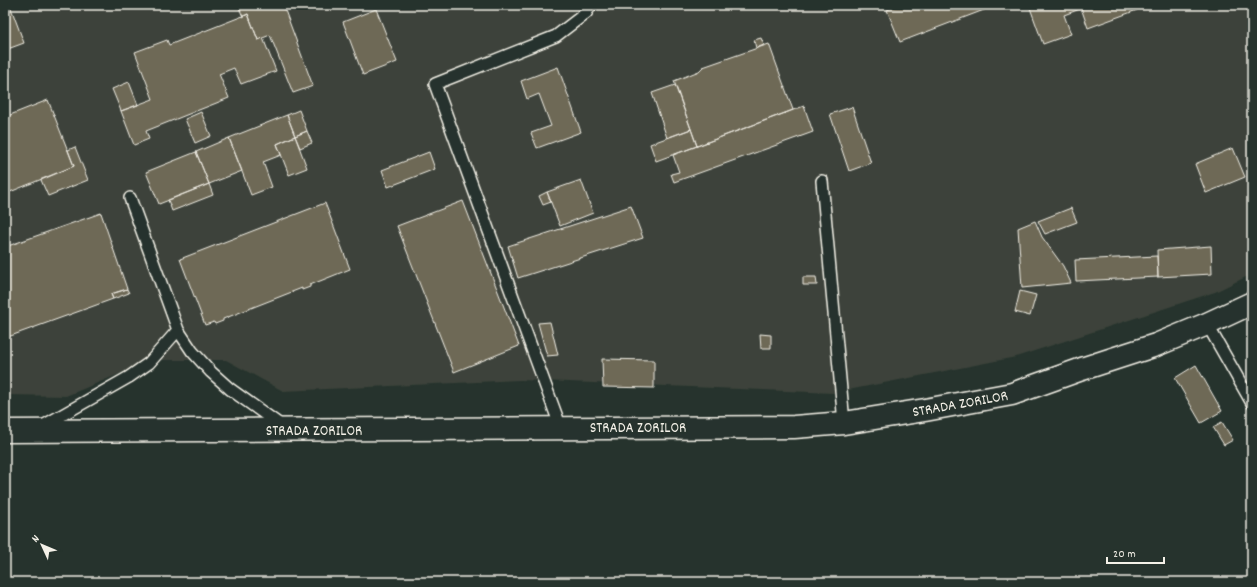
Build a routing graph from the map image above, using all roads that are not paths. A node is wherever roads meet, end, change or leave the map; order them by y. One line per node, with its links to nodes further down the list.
1 (591, 5): 9 (lane)
2 (822, 181): 8 (lane)
3 (130, 198): 6 (lane)
4 (1252, 304): 5 (street, STRADA ZORILOR)
5 (1207, 324): 7 (lane); 8 (street, STRADA ZORILOR)
6 (178, 330): 10 (lane); 12 (lane)
7 (1252, 403)
8 (844, 423): 9 (street, STRADA ZORILOR)
9 (561, 428): 10 (street, STRADA ZORILOR)
10 (288, 430): 12 (street, STRADA ZORILOR)
11 (5, 431): 12 (street, STRADA ZORILOR)
12 (34, 431)

